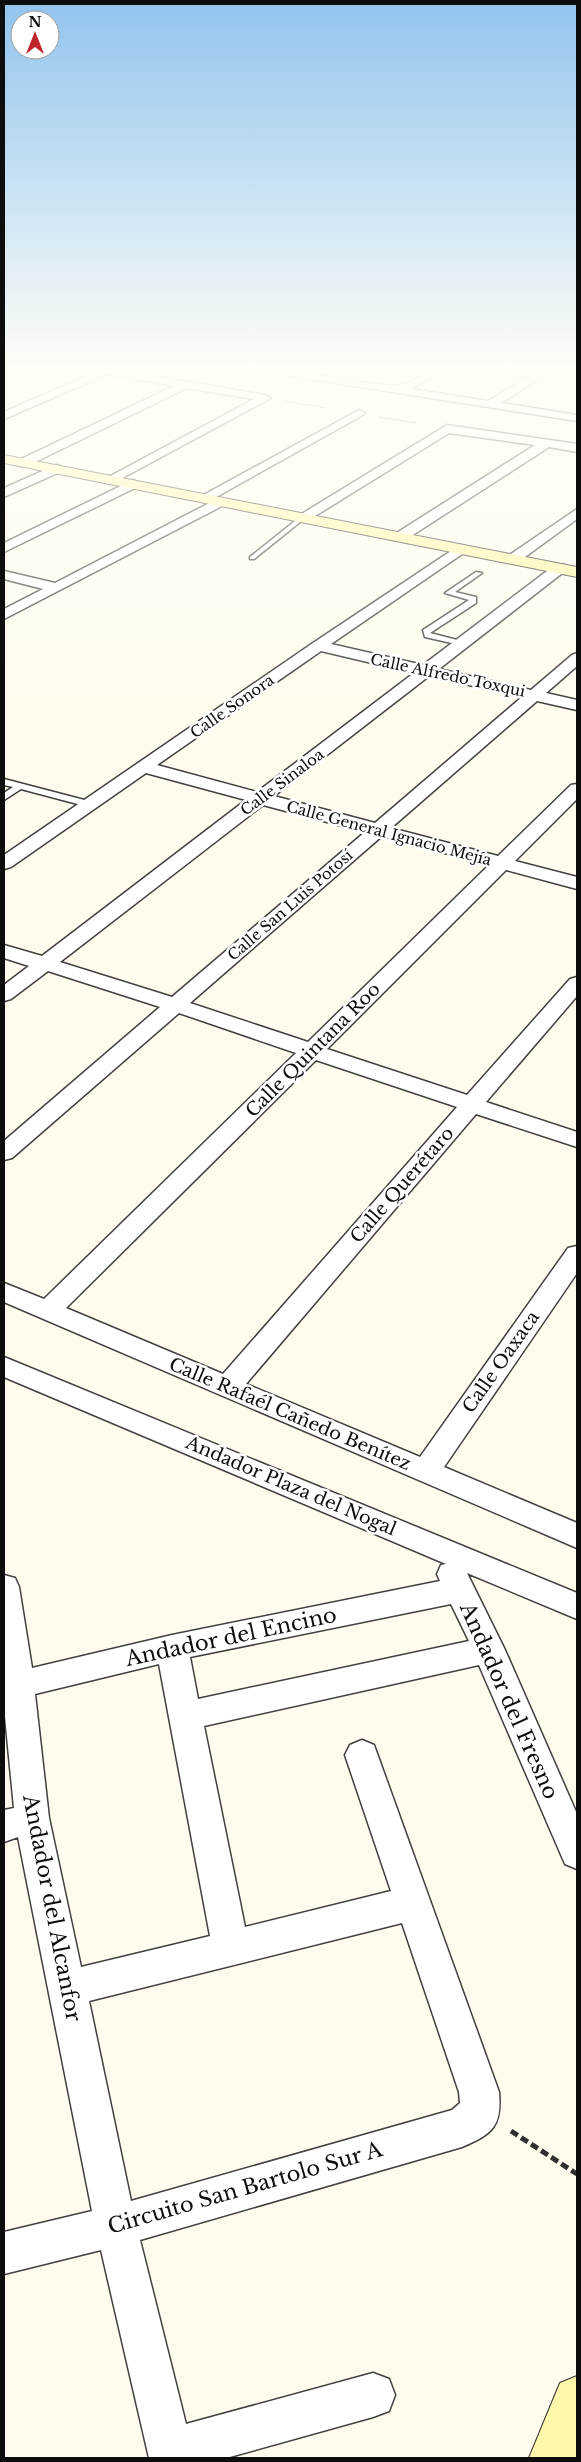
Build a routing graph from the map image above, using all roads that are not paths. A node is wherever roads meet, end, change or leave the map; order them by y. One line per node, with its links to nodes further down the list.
1 (29, 482): 7 (street)
2 (120, 482): 6 (street)
3 (242, 482): 8 (street)
4 (361, 482): 10 (street)
5 (487, 482): 11 (street)
6 (133, 484): 8 (street); 12 (street)
7 (4, 493)
8 (211, 500): 10 (street); 19 (street)
9 (577, 513): 15 (street)
10 (302, 518): 11 (street); 14 (lane)
11 (400, 537): 13 (street)
12 (4, 548)
13 (460, 549): 15 (street); 22 (street, Calle Sonora)
14 (252, 558)
15 (513, 559): 16 (street)
16 (569, 570): 21 (street, Calle Sinaloa)
17 (478, 573): 21 (lane)
18 (4, 575): 19 (street)
19 (56, 587): 20 (street)
20 (4, 615)
21 (462, 644): 24 (street, Calle Sinaloa)
22 (318, 646): 24 (street, Calle Alfredo Toxqui); 27 (street, Calle Sonora)
23 (577, 658): 25 (street, Calle San Luis Potosí)
24 (426, 671): 25 (street, Calle Alfredo Toxqui); 32 (street, Calle Sinaloa)
25 (535, 695): 26 (street, Calle Alfredo Toxqui); 34 (street, Calle San Luis Potosí)
26 (577, 705)
27 (143, 767): 32 (street, Calle General Ignacio Mejía); 33 (street, Calle Sonora)
28 (4, 782): 29 (lane)
29 (20, 786): 31 (lane); 33 (lane)
30 (577, 789): 36 (street, Calle Quintana Roo)
31 (4, 797)
32 (260, 798): 34 (street, Calle General Ignacio Mejía); 39 (street, Calle Sinaloa)
33 (89, 804): 35 (street, Calle Sonora)
34 (380, 828): 36 (street, Calle General Ignacio Mejía); 42 (street, Calle San Luis Potosí)
35 (4, 863)
36 (502, 863): 37 (street, Calle General Ignacio Mejía); 43 (street, Calle Quintana Roo)
37 (577, 883)
38 (4, 951): 39 (street)
39 (44, 964): 41 (street, Calle Sinaloa); 42 (street)
40 (577, 983): 44 (street, Calle Querétaro)
41 (4, 995)
42 (175, 1005): 43 (street); 46 (street, Calle San Luis Potosí)
43 (311, 1052): 44 (street); 49 (street, Calle Quintana Roo)
44 (472, 1105): 45 (street); 51 (street, Calle Querétaro)
45 (577, 1140)
46 (4, 1153)
47 (577, 1254): 52 (street, Calle Oaxaca)
48 (4, 1292): 49 (street, Calle Rafaél Cañedo Benítez)
49 (48, 1312): 51 (street, Calle Rafaél Cañedo Benítez)
50 (4, 1366): 54 (street, Andador Plaza del Nogal)
51 (227, 1387): 52 (street, Calle Rafaél Cañedo Benítez)
52 (426, 1471): 53 (street, Calle Rafaél Cañedo Benítez)
53 (577, 1536)
54 (441, 1549): 56 (street, Andador del Fresno); 57 (street, Andador Plaza del Nogal)
55 (4, 1587): 60 (street, Andador del Alcanfor)
56 (459, 1590): 58 (street, Andador del Encino); 59 (street, Andador del Fresno)
57 (577, 1606)
58 (172, 1648): 60 (street, Andador del Encino); 61 (street)
59 (489, 1650): 61 (street); 64 (street, Andador del Fresno)
60 (11, 1686): 63 (street, Andador del Alcanfor)
61 (185, 1716): 66 (street)
62 (362, 1754): 65 (street)
63 (18, 1822): 67 (street, Andador del Alcanfor)
64 (577, 1853)
65 (413, 1903): 66 (street); 68 (street, Circuito San Bartolo Sur A)
66 (231, 1947): 67 (street)
67 (66, 1989): 68 (street, Andador del Alcanfor)
68 (116, 2226): 69 (street, Circuito San Bartolo Sur A); 72 (street, Andador del Alcanfor)
69 (4, 2253)
70 (373, 2395): 72 (street)
71 (577, 2400): 73 (street)
72 (171, 2455)
73 (554, 2458)

